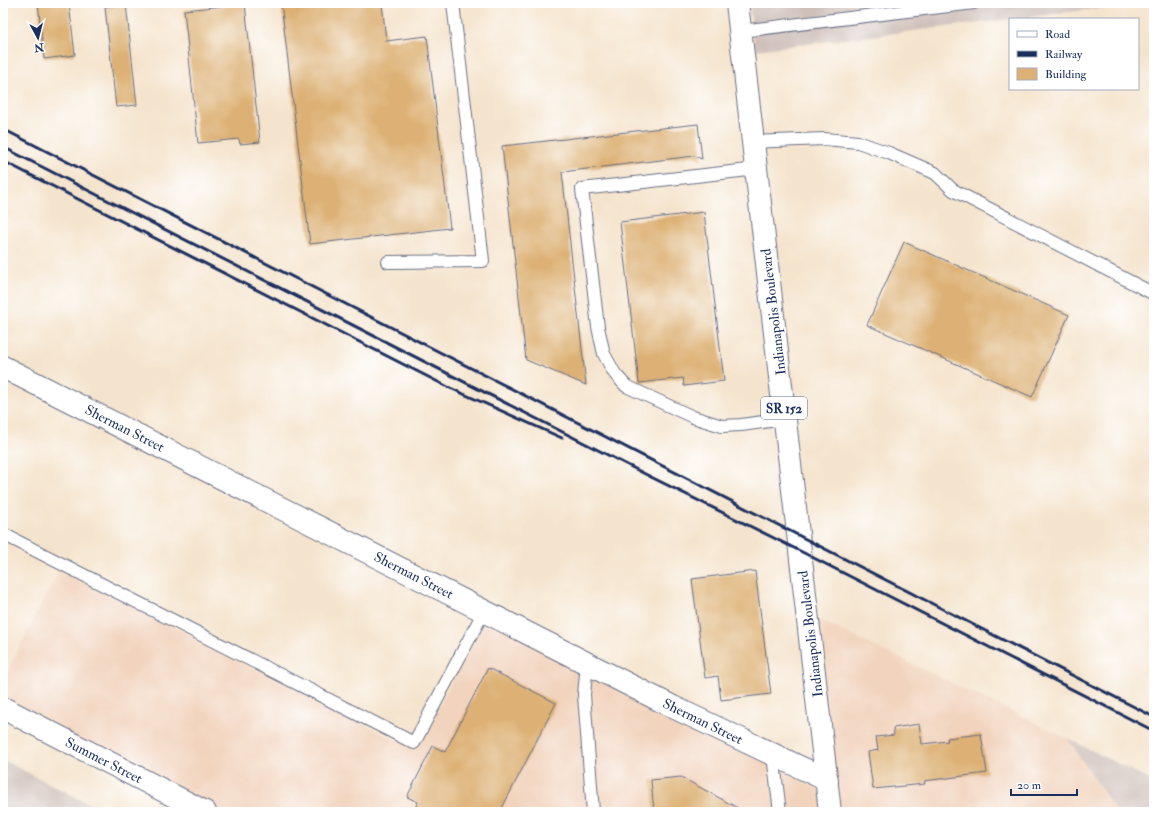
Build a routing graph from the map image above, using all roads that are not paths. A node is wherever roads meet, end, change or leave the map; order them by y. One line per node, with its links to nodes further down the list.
1 (452, 3): 7 (lane)
2 (738, 3): 4 (street, Indianapolis Boulevard / SR 152)
3 (974, 3): 4 (lane)
4 (741, 30): 5 (street, Indianapolis Boulevard / SR 152)
5 (754, 142): 6 (street, Indianapolis Boulevard / SR 152); 8 (lane)
6 (757, 170): 10 (street, Indianapolis Boulevard / SR 152); 10 (lane)
7 (388, 262)
8 (1154, 294)
9 (3, 367): 12 (street, Sherman Street)
10 (785, 419): 16 (street, Indianapolis Boulevard / SR 152)
11 (3, 534): 12 (lane)
12 (484, 611): 13 (street, Sherman Street)
13 (588, 663): 15 (street, Sherman Street); 18 (lane)
14 (3, 708): 17 (street, Summer Street)
15 (773, 754): 16 (street, Sherman Street); 19 (lane)
16 (827, 780): 20 (street, Indianapolis Boulevard / SR 152)
17 (205, 812)
18 (593, 812)
19 (780, 812)
20 (830, 812)

